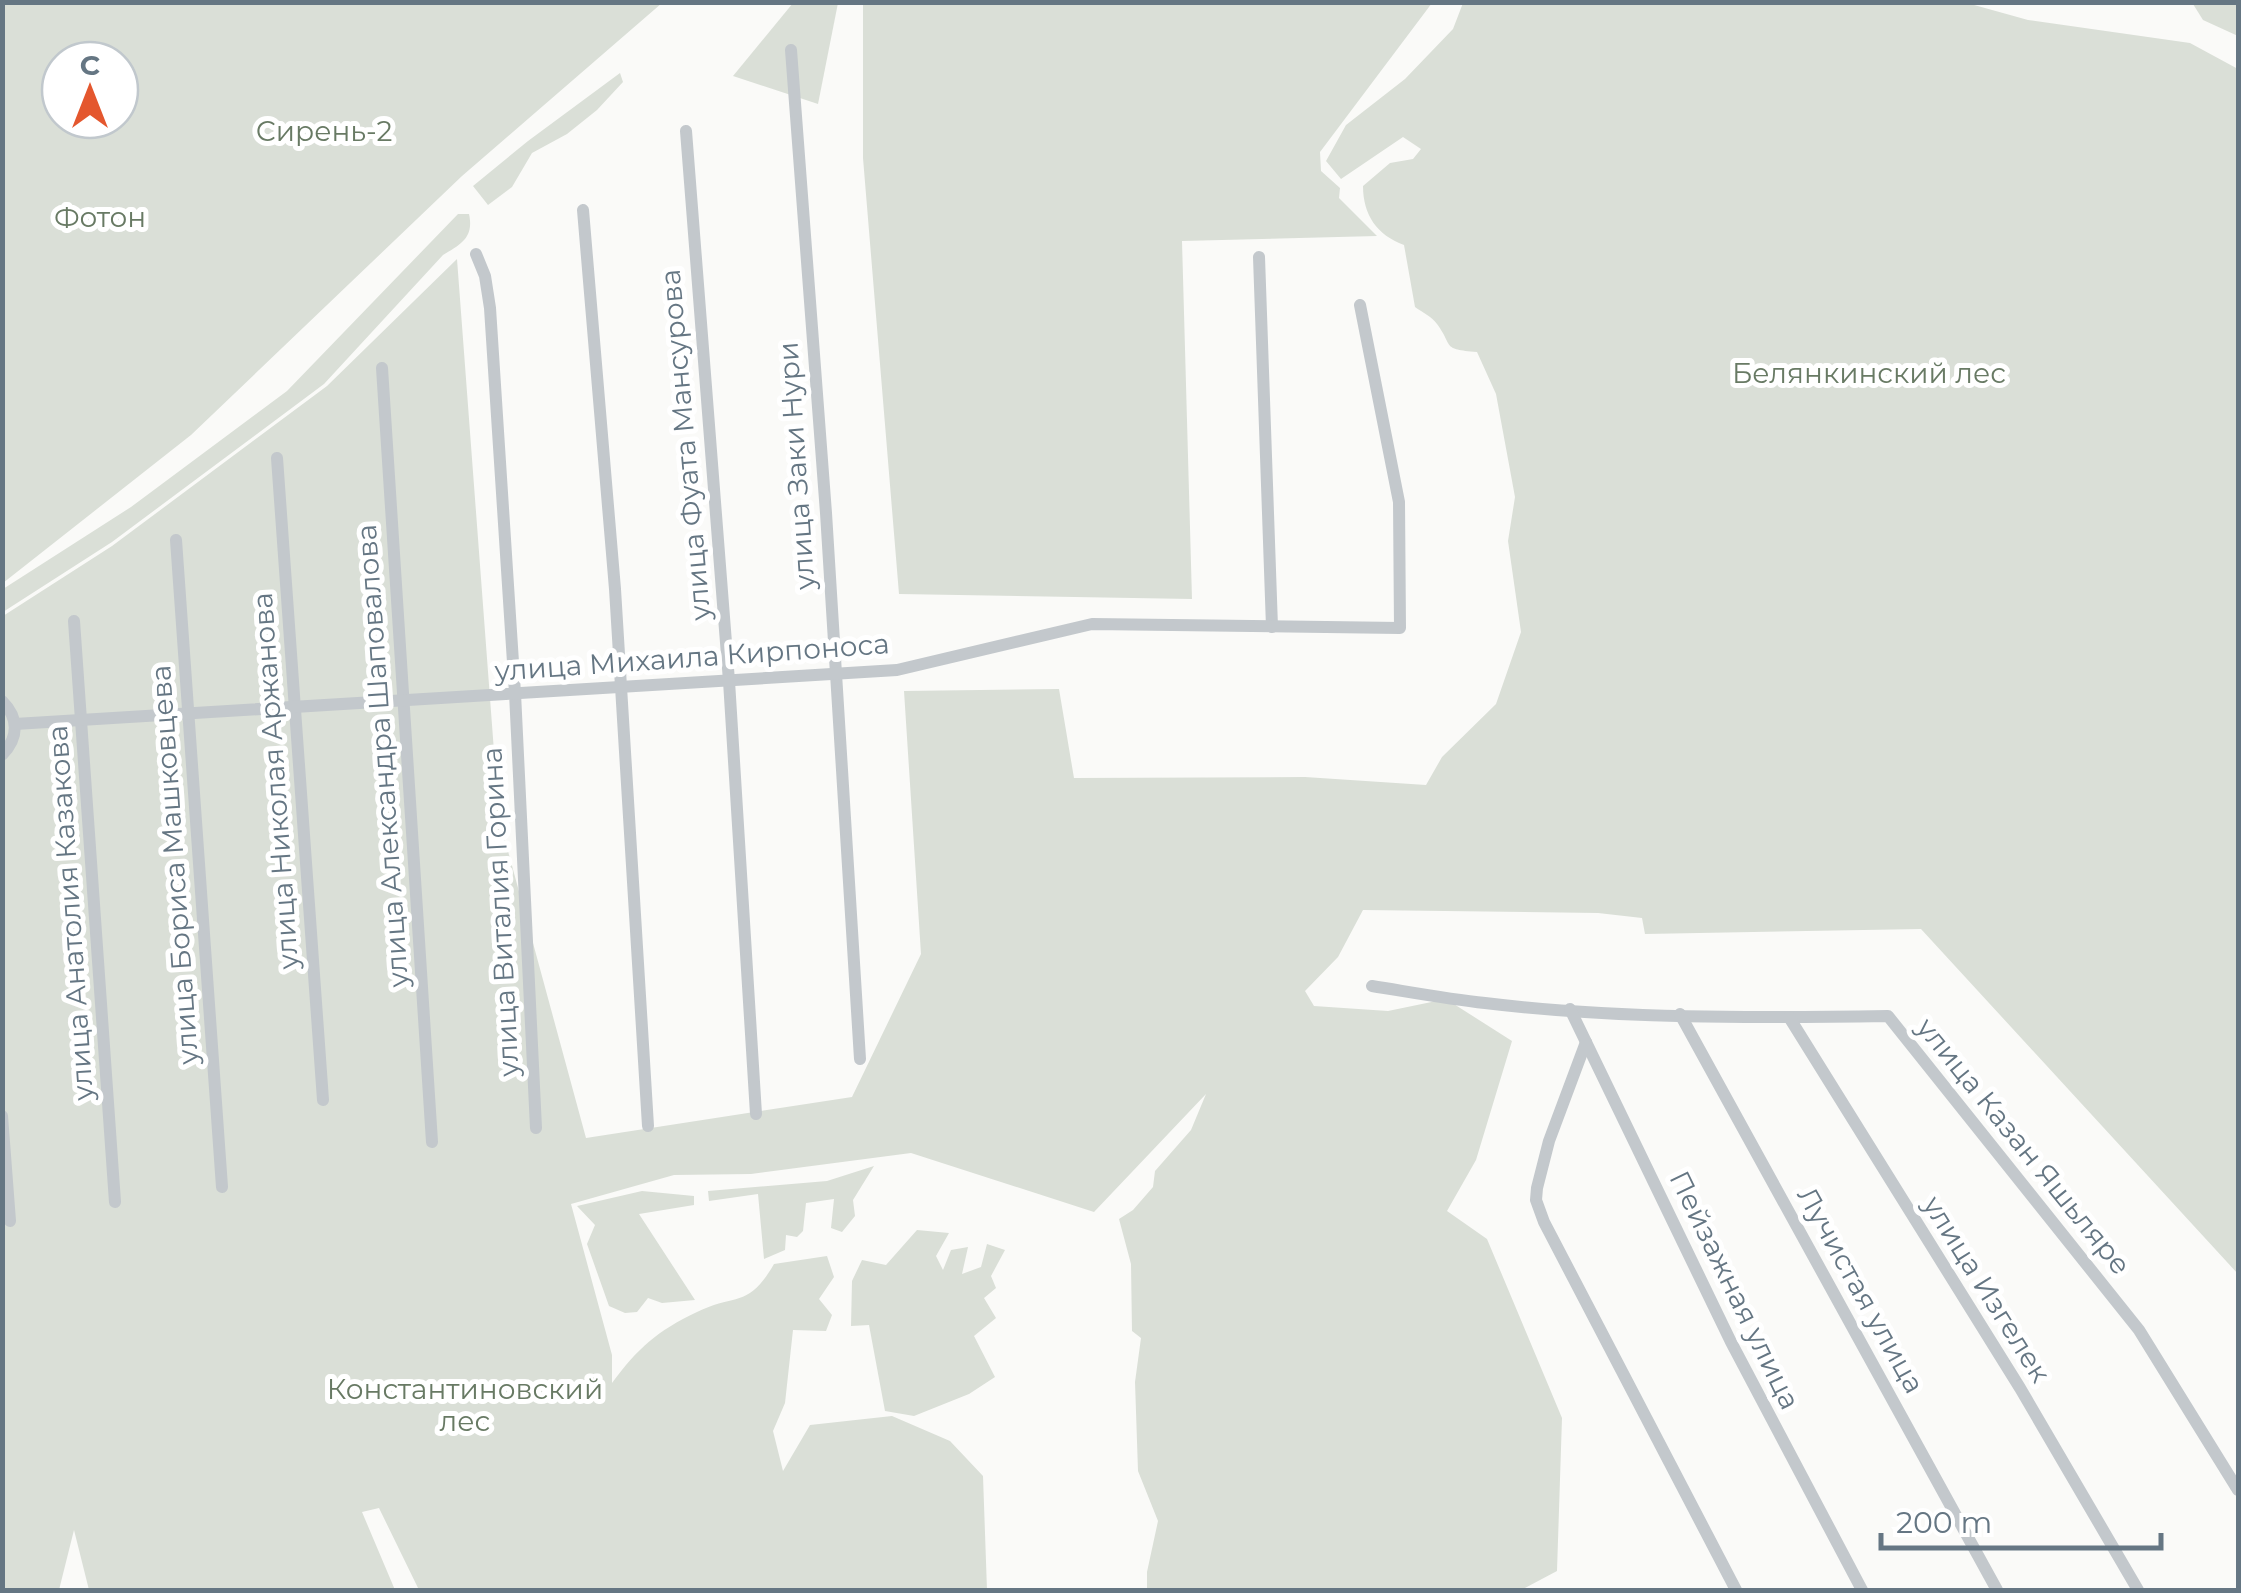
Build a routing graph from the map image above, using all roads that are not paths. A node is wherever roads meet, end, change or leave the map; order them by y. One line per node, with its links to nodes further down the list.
1 (790, 50): 12 (street, улица Заки Нури)
2 (686, 131): 13 (street, улица Фуата Мансурова)
3 (582, 210): 14 (street)
4 (476, 254): 15 (street, улица Виталия Горина)
5 (1259, 257): 11 (street)
6 (1360, 306): 11 (street, улица Михаила Кирпоноса)
7 (382, 368): 16 (street, улица Александра Шаповалова)
8 (277, 458): 18 (street, улица Николая Аржанова)
9 (176, 540): 19 (street, улица Бориса Машковцева)
10 (74, 622): 20 (street, улица Анатолия Казакова)
11 (1272, 627): 12 (street, улица Михаила Кирпоноса)
12 (836, 674): 13 (street, улица Михаила Кирпоноса); 28 (street, улица Заки Нури)
13 (729, 681): 14 (street, улица Михаила Кирпоноса); 30 (street, улица Фуата Мансурова)
14 (622, 688): 15 (street, улица Михаила Кирпоноса); 32 (street)
15 (515, 693): 16 (street, улица Михаила Кирпоноса); 33 (street, улица Виталия Горина)
16 (403, 700): 18 (street, улица Михаила Кирпоноса); 34 (street, улица Александра Шаповалова)
17 (2, 701): 21 (street)
18 (296, 707): 19 (street, улица Михаила Кирпоноса); 29 (street, улица Николая Аржанова)
19 (188, 714): 20 (street, улица Михаила Кирпоноса); 36 (street, улица Бориса Машковцева)
20 (82, 720): 21 (street, улица Михаила Кирпоноса); 37 (street, улица Анатолия Казакова)
21 (16, 724): 22 (street)
22 (2, 755)
23 (1372, 986): 24 (street, улица Казан Яшьляре)
24 (1570, 1009): 25 (street, улица Казан Яшьляре); 27 (street, Пейзажная улица)
25 (1680, 1014): 26 (street, улица Казан Яшьляре); 42 (street, Лучистая улица)
26 (1790, 1017): 39 (street, улица Казан Яшьляре); 43 (street, улица Изгелек)
27 (1586, 1042): 40 (street); 41 (street, Пейзажная улица)
28 (860, 1059)
29 (324, 1100)
30 (756, 1114)
31 (2, 1116): 35 (street)
32 (648, 1126)
33 (536, 1128)
34 (432, 1142)
35 (5, 1179): 38 (street)
36 (222, 1187)
37 (116, 1202)
38 (10, 1221)
39 (2238, 1490)
40 (1736, 1590)
41 (1862, 1590)
42 (1997, 1590)
43 (2138, 1590)

